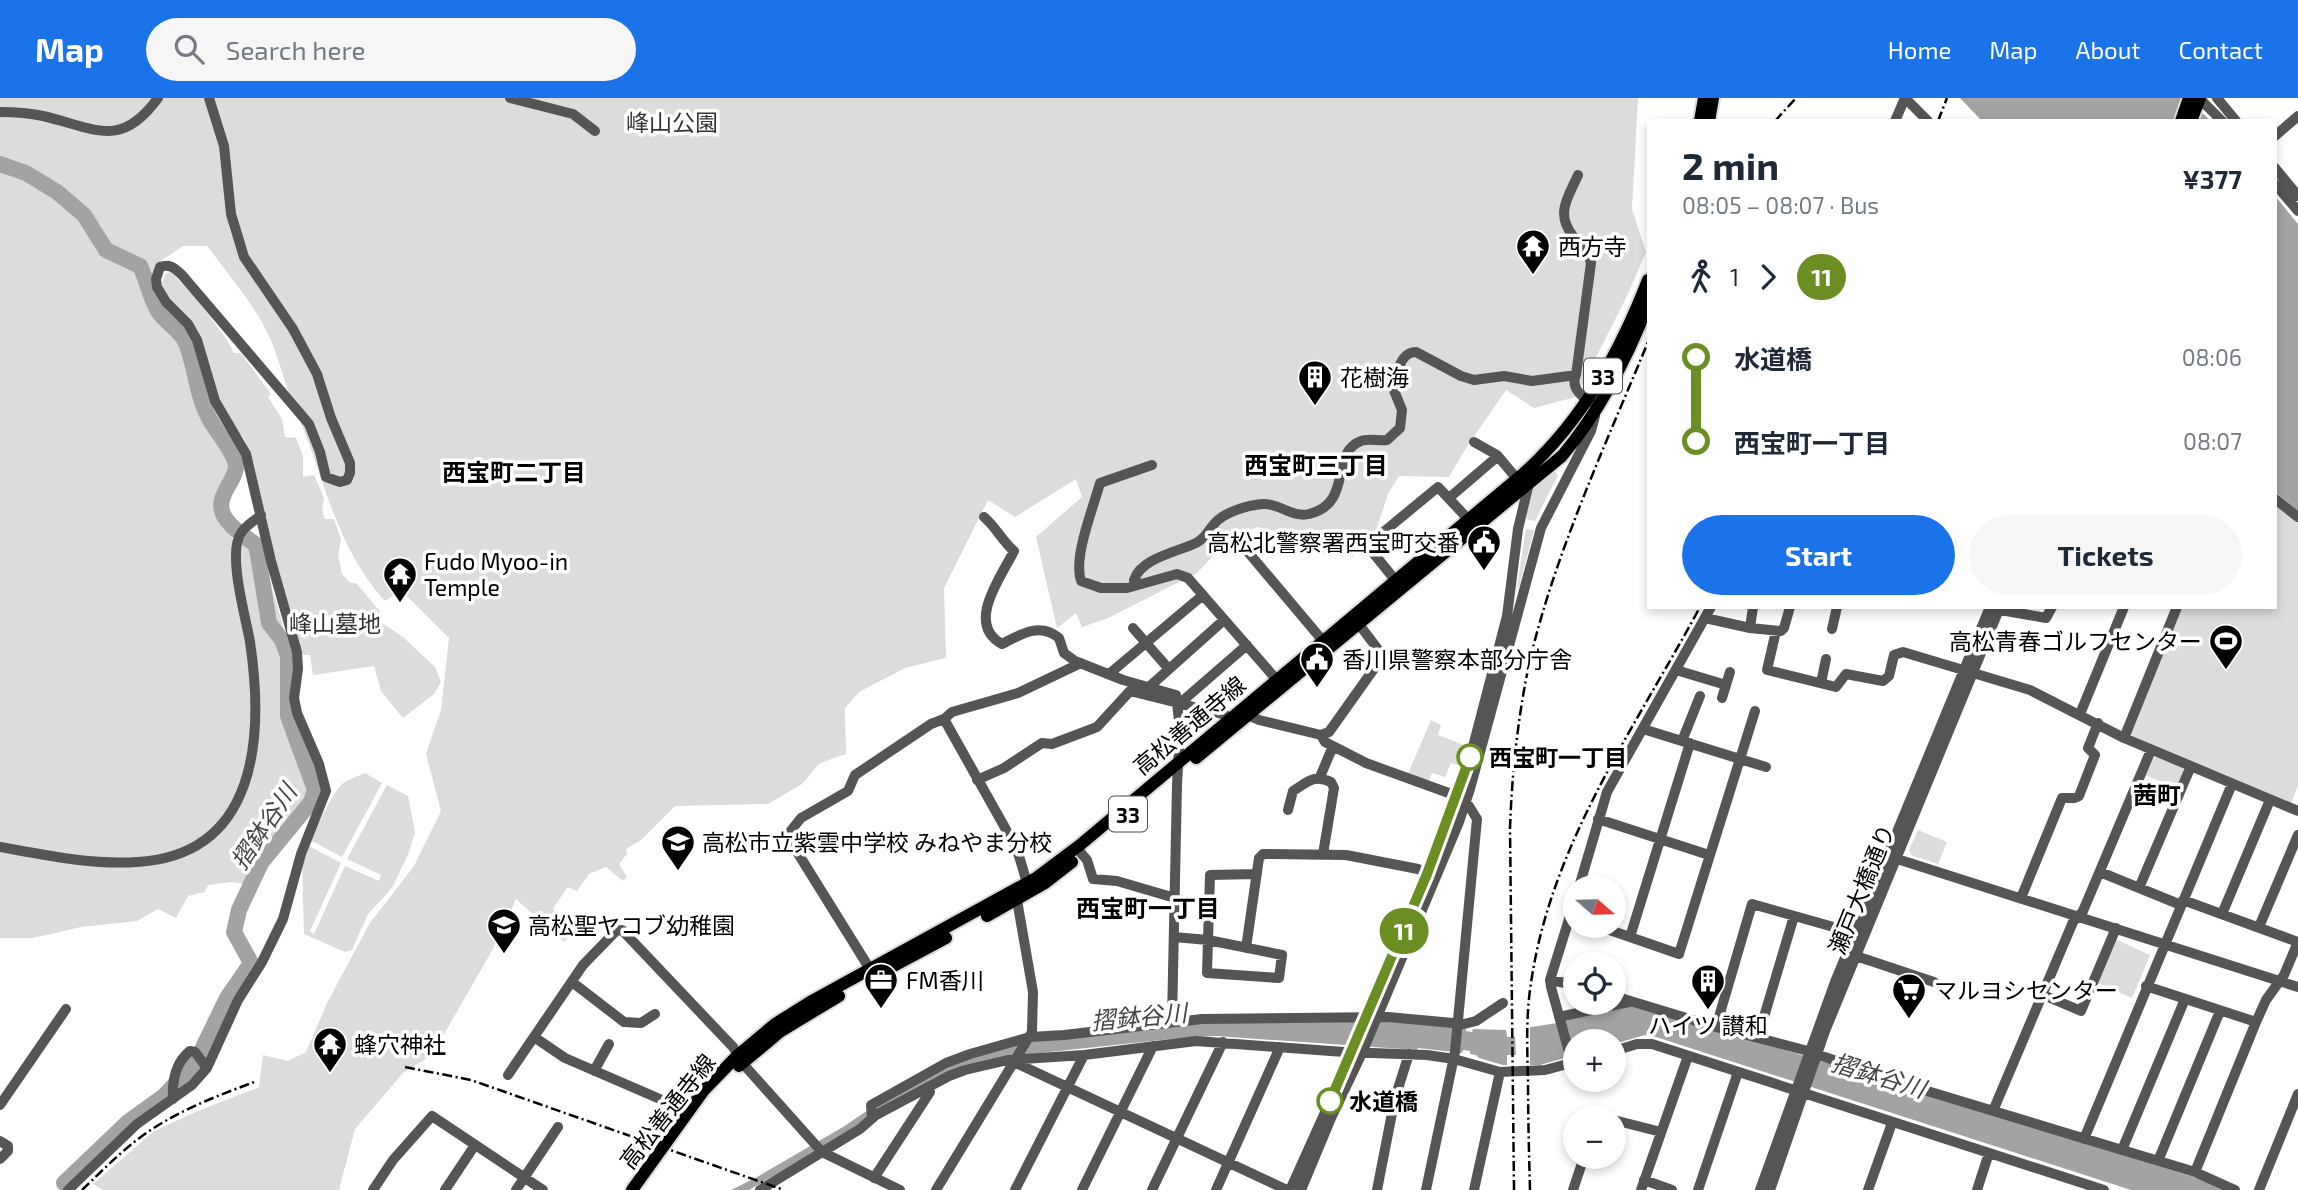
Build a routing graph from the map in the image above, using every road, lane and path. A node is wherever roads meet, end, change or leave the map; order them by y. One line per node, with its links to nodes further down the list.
1 (158, 98): 9 (street)
2 (209, 98): 37 (street)
3 (510, 98): 19 (street)
4 (1704, 98): 11 (main road)
5 (1713, 98): 12 (main road)
6 (1905, 98): 13 (street); 14 (street)
7 (2197, 99): 15 (main road); 16 (main road); 17 (street)
8 (2219, 99): 18 (street)
9 (0, 112)
10 (2298, 116): 20 (street)
11 (1700, 119)
12 (1709, 119)
13 (1896, 119)
14 (1926, 119)
15 (2182, 119)
16 (2192, 119)
17 (2220, 119)
18 (2234, 119)
19 (595, 131)
20 (2277, 134)
21 (2277, 170): 24 (street)
22 (1578, 175): 28 (street)
23 (2277, 186): 25 (street)
24 (2298, 196)
25 (2298, 211)
26 (1647, 282): 29 (main road, 高松善通寺線 / 33)
27 (1647, 306): 29 (main road, 高松善通寺線 / 33)
28 (1576, 375): 29 (street); 43 (street)
29 (1593, 404): 33 (main road, 高松善通寺線 / 33); 33 (main road, 高松善通寺線 / 33); 97 (street)
30 (1474, 442): 31 (street)
31 (1497, 456): 33 (street); 34 (street)
32 (1152, 465): 43 (street)
33 (1523, 481): 36 (main road, 高松善通寺線 / 33); 40 (main road, 高松善通寺線 / 33); 41 (street)
34 (1449, 498): 40 (street); 44 (street)
35 (2277, 501): 39 (street)
36 (1501, 505): 41 (street); 44 (main road, 高松善通寺線 / 33)
37 (261, 515): 104 (street); 174 (street)
38 (984, 517): 65 (street)
39 (2298, 517)
40 (1468, 519): 44 (main road, 高松善通寺線 / 33)
41 (1519, 524): 97 (street)
42 (1248, 552): 61 (street)
43 (1140, 584): 45 (street)
44 (1398, 584): 56 (main road, 高松善通寺線 / 33); 61 (main road, 高松善通寺線 / 33)
45 (1203, 595): 55 (street); 62 (street)
46 (1753, 609): 58 (street)
47 (1789, 609): 60 (street)
48 (1837, 609): 59 (street)
49 (1992, 609): 68 (street, 瀬戸大橋通り)
50 (1997, 609): 51 (street)
51 (2051, 609)
52 (2123, 609): 79 (street)
53 (2176, 609): 86 (street)
54 (1708, 612): 58 (street); 67 (street)
55 (1224, 620): 63 (street); 66 (street)
56 (1358, 623): 80 (main road, 高松善通寺線 / 33); 85 (street)
57 (1133, 628): 62 (street)
58 (1750, 628): 60 (street)
59 (1832, 629)
60 (1776, 631): 72 (street)
61 (1323, 641): 71 (main road, 高松善通寺線 / 33)
62 (1146, 643): 66 (street); 70 (street)
63 (1247, 645): 71 (street); 77 (street)
64 (1826, 659): 72 (street)
65 (1081, 663): 70 (street); 81 (street)
66 (1168, 668): 74 (street)
67 (1676, 670): 73 (street); 84 (street)
68 (1969, 671): 72 (street); 79 (street); 108 (street, 瀬戸大橋通り)
69 (1730, 672): 73 (street)
70 (1109, 674): 74 (street)
71 (1276, 679): 82 (main road, 高松善通寺線 / 33)
72 (1821, 683)
73 (1726, 685): 76 (street)
74 (1149, 687): 77 (street)
75 (1700, 696): 87 (street)
76 (1722, 698)
77 (1179, 704): 82 (street); 93 (street); 95 (street)
78 (1755, 711): 90 (street)
79 (2080, 714): 83 (street)
80 (1248, 715): 85 (street); 93 (main road, 高松善通寺線 / 33)
81 (944, 719): 95 (street); 134 (street)
82 (1229, 719): 93 (main road, 高松善通寺線 / 33)
83 (2098, 723): 86 (street); 116 (street)
84 (1643, 729): 87 (street); 101 (street)
85 (1321, 735): 88 (street)
86 (2124, 738): 89 (street)
87 (1686, 742): 90 (street); 103 (street)
88 (1333, 746): 94 (street); 97 (street)
89 (2151, 750): 91 (street); 109 (street)
90 (1740, 758): 92 (street); 107 (street)
91 (2191, 766): 96 (street); 114 (street)
92 (1766, 767)
93 (1178, 768): 105 (main road, 高松善通寺線 / 33); 113 (main road, 高松善通寺線 / 33); 115 (street)
94 (1320, 777): 99 (street); 106 (street)
95 (977, 780): 113 (street)
96 (2232, 783): 98 (street); 118 (street)
97 (1462, 800): 112 (street); 154 (street)
98 (2270, 800): 100 (street); 119 (street)
99 (1288, 810)
100 (2298, 811)
101 (1598, 819): 103 (street); 111 (street)
102 (2298, 835): 123 (street)
103 (1660, 839): 107 (street); 127 (street)
104 (0, 847)
105 (1082, 853): 115 (street); 117 (main road, 高松善通寺線 / 33)
106 (1323, 854): 110 (street); 112 (street)
107 (1709, 855): 127 (street)
108 (1892, 857): 116 (street); 124 (street, 瀬戸大橋通り); 133 (street, 瀬戸大橋通り)
109 (2100, 872): 114 (street); 121 (street)
110 (1257, 874): 129 (street); 132 (street)
111 (1582, 875)
112 (1432, 876): 150 (street)
113 (1027, 883): 134 (main road, 高松善通寺線 / 33)
114 (2139, 888): 118 (street)
115 (1175, 898): 126 (street)
116 (2021, 898): 121 (street)
117 (1017, 900): 134 (main road, 高松善通寺線 / 33); 159 (street)
118 (2182, 902): 119 (street); 131 (street)
119 (2222, 914): 123 (street)
120 (1794, 916): 124 (street); 155 (street); 158 (street)
121 (2078, 916): 122 (street); 142 (street)
122 (2116, 928): 131 (street); 142 (street)
123 (2259, 928): 130 (street)
124 (1855, 933): 133 (street, 瀬戸大橋通り)
125 (1626, 936): 127 (street)
126 (1174, 937): 129 (street); 152 (street)
127 (1630, 937)
128 (1565, 938): 135 (street)
129 (1208, 940): 132 (street); 132 (street)
130 (2298, 942): 136 (street)
131 (2164, 944): 136 (street); 140 (street)
132 (1246, 948)
133 (1852, 955): 138 (street); 167 (street, 瀬戸大橋通り)
134 (872, 973): 171 (main road, 高松善通寺線 / 33)
135 (1550, 980): 139 (street); 151 (street)
136 (2278, 981): 141 (street); 153 (street)
137 (572, 982): 149 (street); 157 (street); 171 (street)
138 (1934, 982)
139 (1563, 983)
140 (2146, 986): 143 (street); 194 (street)
141 (2298, 987)
142 (2041, 994): 186 (street)
143 (2185, 999): 148 (street); 198 (street)
144 (1626, 1000): 145 (street)
145 (1632, 1002): 151 (street); 155 (street)
146 (1503, 1003): 154 (street)
147 (66, 1009): 184 (street)
148 (2220, 1011): 153 (street); 201 (street)
149 (655, 1014)
150 (1371, 1019): 152 (street); 154 (street); 165 (street)
151 (1560, 1019): 156 (street)
152 (1172, 1021): 159 (street)
153 (2256, 1022): 204 (street)
154 (1458, 1025): 169 (street)
155 (1716, 1027): 158 (street)
156 (1563, 1029)
157 (534, 1037): 175 (street); 178 (street)
158 (1758, 1037): 167 (street)
159 (1028, 1039): 172 (street); 188 (street)
160 (1223, 1042): 162 (street); 163 (street); 193 (street)
161 (609, 1044): 175 (street)
162 (1153, 1046): 168 (street); 187 (street)
163 (1280, 1047): 165 (street); 202 (street)
164 (1626, 1048): 170 (street)
165 (1358, 1050): 166 (street); 222 (street); 223 (street)
166 (1412, 1054): 169 (street); 224 (street)
167 (1812, 1054): 181 (street, 瀬戸大橋通り); 186 (street)
168 (1084, 1055): 172 (street); 180 (street)
169 (1454, 1056): 176 (street); 225 (street)
170 (1688, 1056): 177 (street); 192 (street)
171 (740, 1059): 197 (street); 213 (main road, 高松善通寺線 / 33); 214 (main road, 高松善通寺線 / 33)
172 (1016, 1059): 179 (street); 180 (street); 217 (street)
173 (1563, 1064): 176 (street)
174 (207, 1068): 183 (street); 183 (street)
175 (594, 1071): 185 (street)
176 (1500, 1072): 226 (street)
177 (1738, 1072): 181 (street); 229 (street)
178 (508, 1075)
179 (928, 1087): 188 (street); 206 (street)
180 (1068, 1088): 187 (street); 218 (street)
181 (1800, 1090): 190 (street); 230 (street, 瀬戸大橋通り); 231 (street, 瀬戸大橋通り)
182 (2298, 1094): 236 (street)
183 (173, 1099): 208 (street)
184 (0, 1105)
185 (683, 1109)
186 (1993, 1111): 194 (street)
187 (1121, 1112): 193 (street); 219 (street)
188 (872, 1114): 197 (street)
189 (1626, 1123): 192 (street)
190 (1892, 1123): 199 (street); 232 (street)
191 (558, 1127): 205 (street)
192 (1661, 1132): 207 (street)
193 (1176, 1138): 202 (street); 220 (street)
194 (2084, 1139): 198 (street)
195 (0, 1141): 200 (street)
196 (475, 1145): 205 (street); 209 (street); 210 (street)
197 (818, 1148): 206 (street); 215 (street)
198 (2122, 1150): 201 (street)
199 (1989, 1153): 233 (street); 234 (street)
200 (0, 1159)
201 (2158, 1161): 204 (street)
202 (1228, 1162): 221 (street); 222 (street)
203 (1580, 1169): 227 (street)
204 (2195, 1172): 235 (street)
205 (524, 1177): 211 (street); 212 (street)
206 (874, 1178): 216 (street)
207 (1642, 1185): 228 (street)
208 (68, 1190)
209 (373, 1190)
210 (445, 1190)
211 (516, 1190)
212 (543, 1190)
213 (632, 1190)
214 (641, 1190)
215 (761, 1190)
216 (900, 1190)
217 (936, 1190)
218 (1014, 1190)
219 (1082, 1190)
220 (1152, 1190)
221 (1216, 1190)
222 (1289, 1190)
223 (1301, 1190)
224 (1377, 1190)
225 (1426, 1190)
226 (1474, 1190)
227 (1573, 1190)
228 (1672, 1190)
229 (1698, 1190)
230 (1760, 1190)
231 (1770, 1190)
232 (1868, 1190)
233 (1977, 1190)
234 (2104, 1190)
235 (2235, 1190)
236 (2259, 1190)

